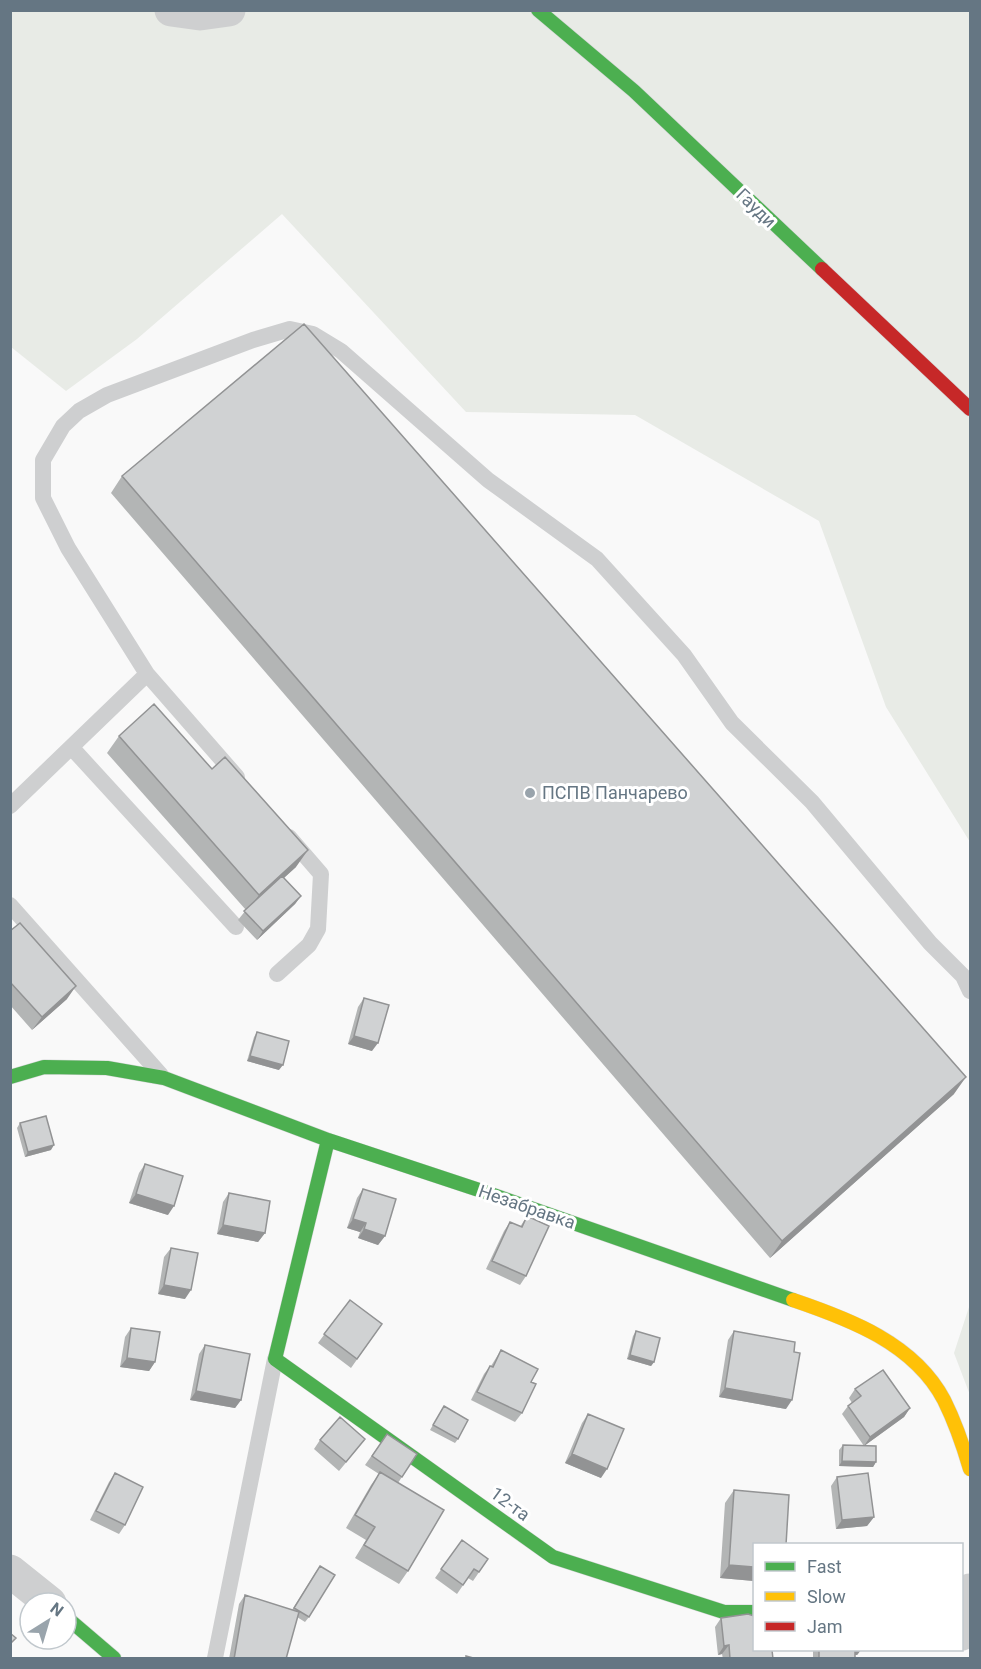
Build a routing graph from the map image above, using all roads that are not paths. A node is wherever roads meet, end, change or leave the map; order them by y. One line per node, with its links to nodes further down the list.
1 (171, 10): 2 (street)
2 (229, 10)
3 (538, 10): 4 (street, Гауди)
4 (970, 409)
5 (147, 674): 6 (lane); 7 (lane); 13 (lane)
6 (72, 748): 8 (lane); 11 (lane)
7 (245, 787)
8 (10, 806)
9 (276, 822): 12 (lane)
10 (10, 905): 15 (lane)
11 (236, 927)
12 (277, 974)
13 (970, 991)
14 (10, 1077): 15 (street, Незабравка)
15 (164, 1078): 16 (street, Незабравка)
16 (327, 1140): 17 (street); 18 (street, Незабравка)
17 (275, 1359): 22 (street, 12-та); 26 (lane)
18 (970, 1470)
19 (10, 1570): 21 (street)
20 (970, 1590): 24 (street)
21 (35, 1591)
22 (753, 1612)
23 (78, 1629): 25 (street)
24 (963, 1629)
25 (103, 1655)
26 (215, 1659)

